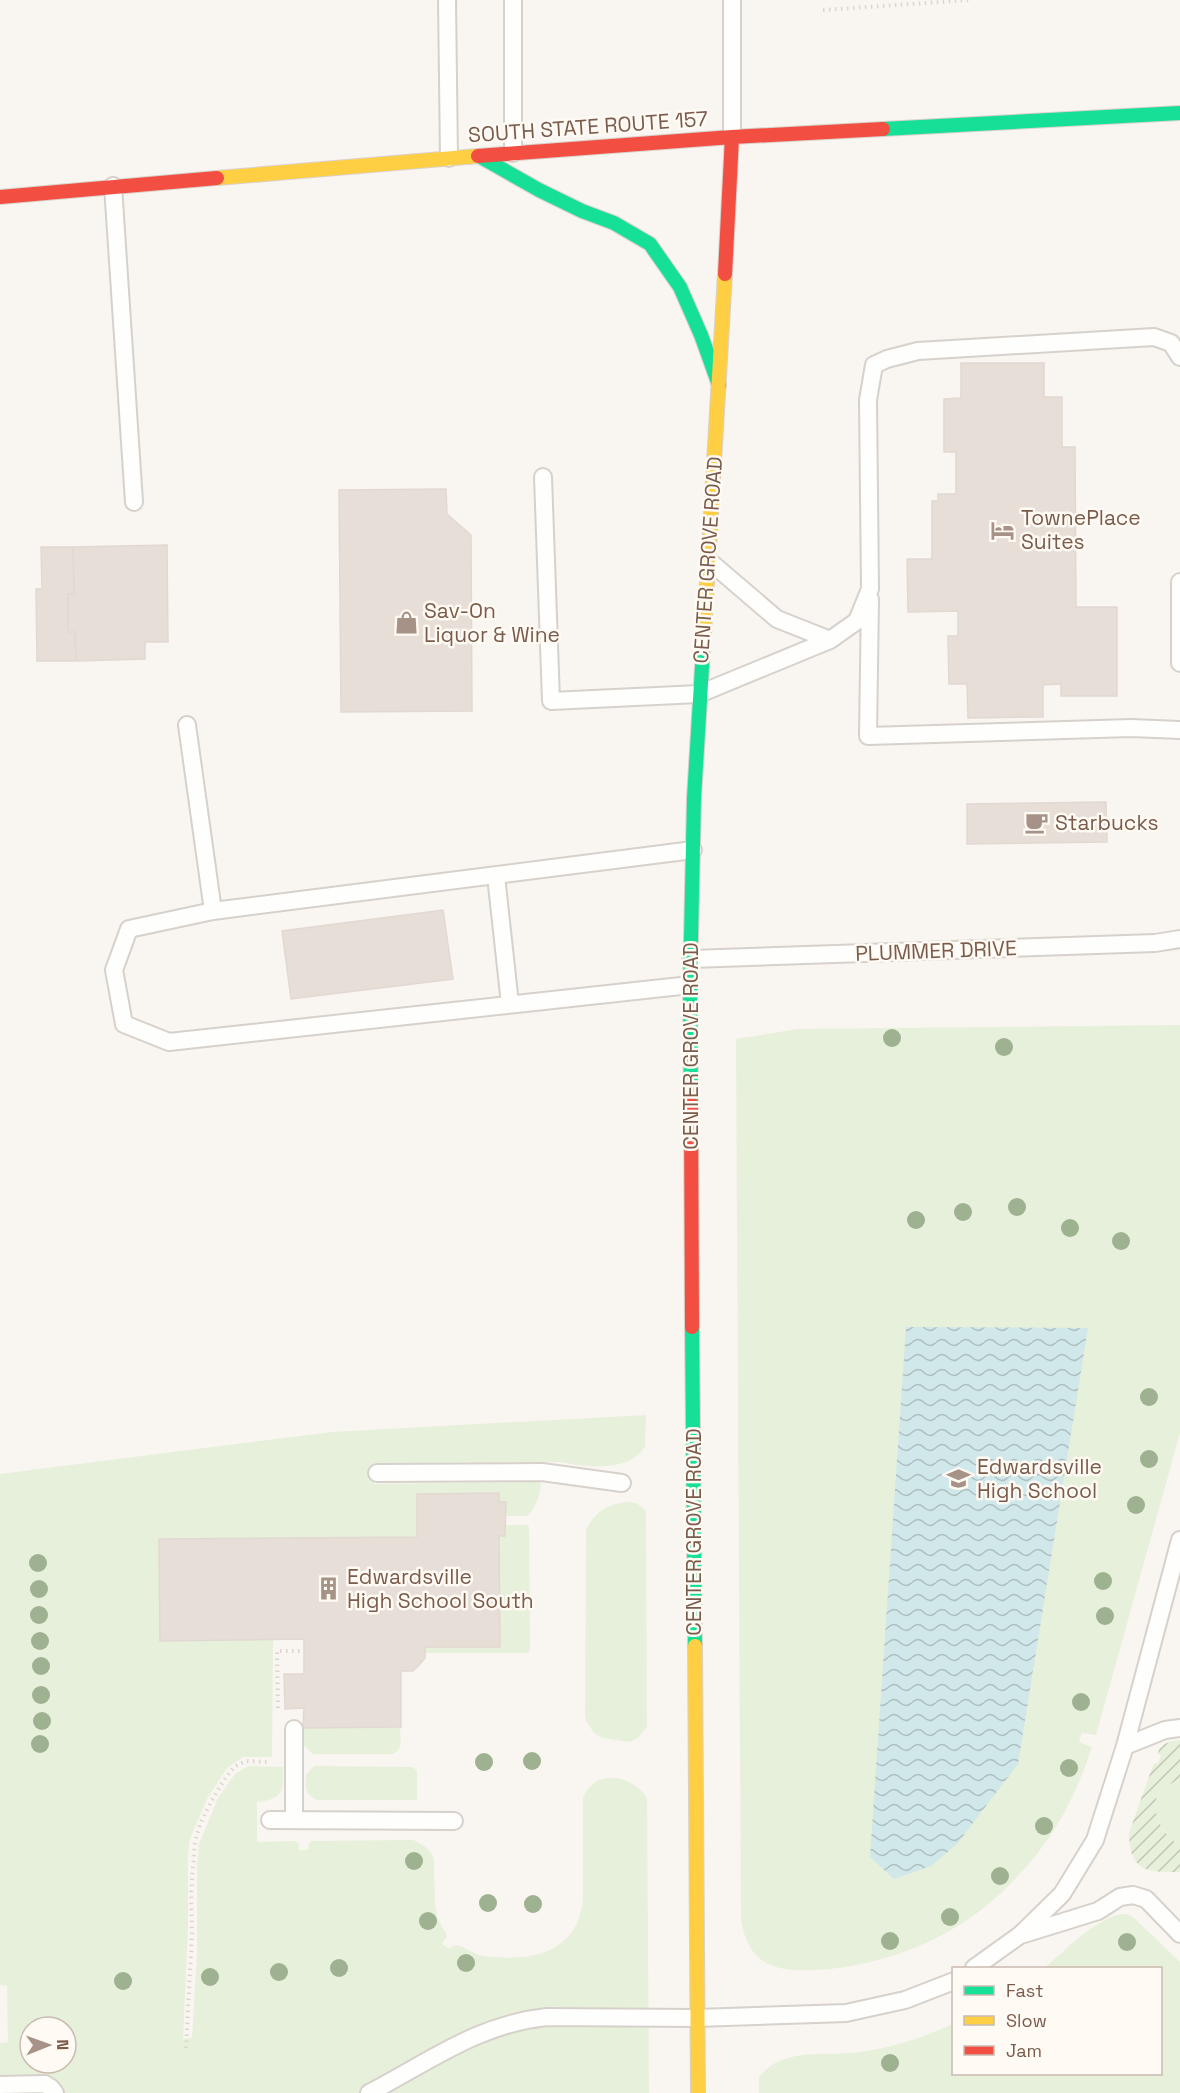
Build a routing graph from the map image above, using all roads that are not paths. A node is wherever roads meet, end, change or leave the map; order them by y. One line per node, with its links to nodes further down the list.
1 (447, 0): 8 (lane)
2 (513, 0): 6 (lane)
3 (732, 0): 5 (lane, CENTER GROVE ROAD)
4 (1180, 113): 5 (street, SOUTH STATE ROUTE 157)
5 (732, 137): 6 (street, SOUTH STATE ROUTE 157); 12 (street, CENTER GROVE ROAD)
6 (513, 153): 7 (street, SOUTH STATE ROUTE 157)
7 (480, 156): 8 (street, SOUTH STATE ROUTE 157); 12 (street)
8 (448, 158): 9 (street, SOUTH STATE ROUTE 157)
9 (113, 186): 10 (street, SOUTH STATE ROUTE 157); 14 (lane)
10 (0, 197)
11 (1180, 357): 17 (lane)
12 (719, 385): 15 (street, CENTER GROVE ROAD)
13 (543, 477): 20 (lane)
14 (134, 502)
15 (707, 560): 18 (lane); 20 (street, CENTER GROVE ROAD)
16 (1180, 582): 19 (lane)
17 (870, 589): 18 (lane); 22 (lane)
18 (830, 640): 20 (lane)
19 (1180, 663)
20 (699, 694): 23 (street, CENTER GROVE ROAD)
21 (187, 725): 25 (lane)
22 (1180, 730)
23 (693, 850): 24 (lane); 27 (street, CENTER GROVE ROAD)
24 (496, 876): 25 (lane); 29 (lane)
25 (213, 911): 29 (lane)
26 (1180, 939): 27 (lane, PLUMMER DRIVE)
27 (691, 959): 28 (street, CENTER GROVE ROAD)
28 (690, 985): 29 (lane); 43 (street, CENTER GROVE ROAD)
29 (510, 1004)
30 (377, 1473): 31 (lane)
31 (622, 1483)
32 (1180, 1540): 35 (lane)
33 (1180, 1728): 35 (lane)
34 (294, 1729): 37 (lane)
35 (1125, 1746): 40 (lane)
36 (270, 1820): 37 (lane)
37 (294, 1820): 38 (lane)
38 (454, 1821)
39 (1180, 1934): 40 (lane)
40 (1020, 1935): 41 (lane)
41 (975, 1967)
42 (952, 1982): 43 (lane)
43 (697, 2018): 46 (lane); 47 (street, CENTER GROVE ROAD)
44 (0, 2085): 45 (lane)
45 (55, 2093)
46 (369, 2093)
47 (698, 2093)

